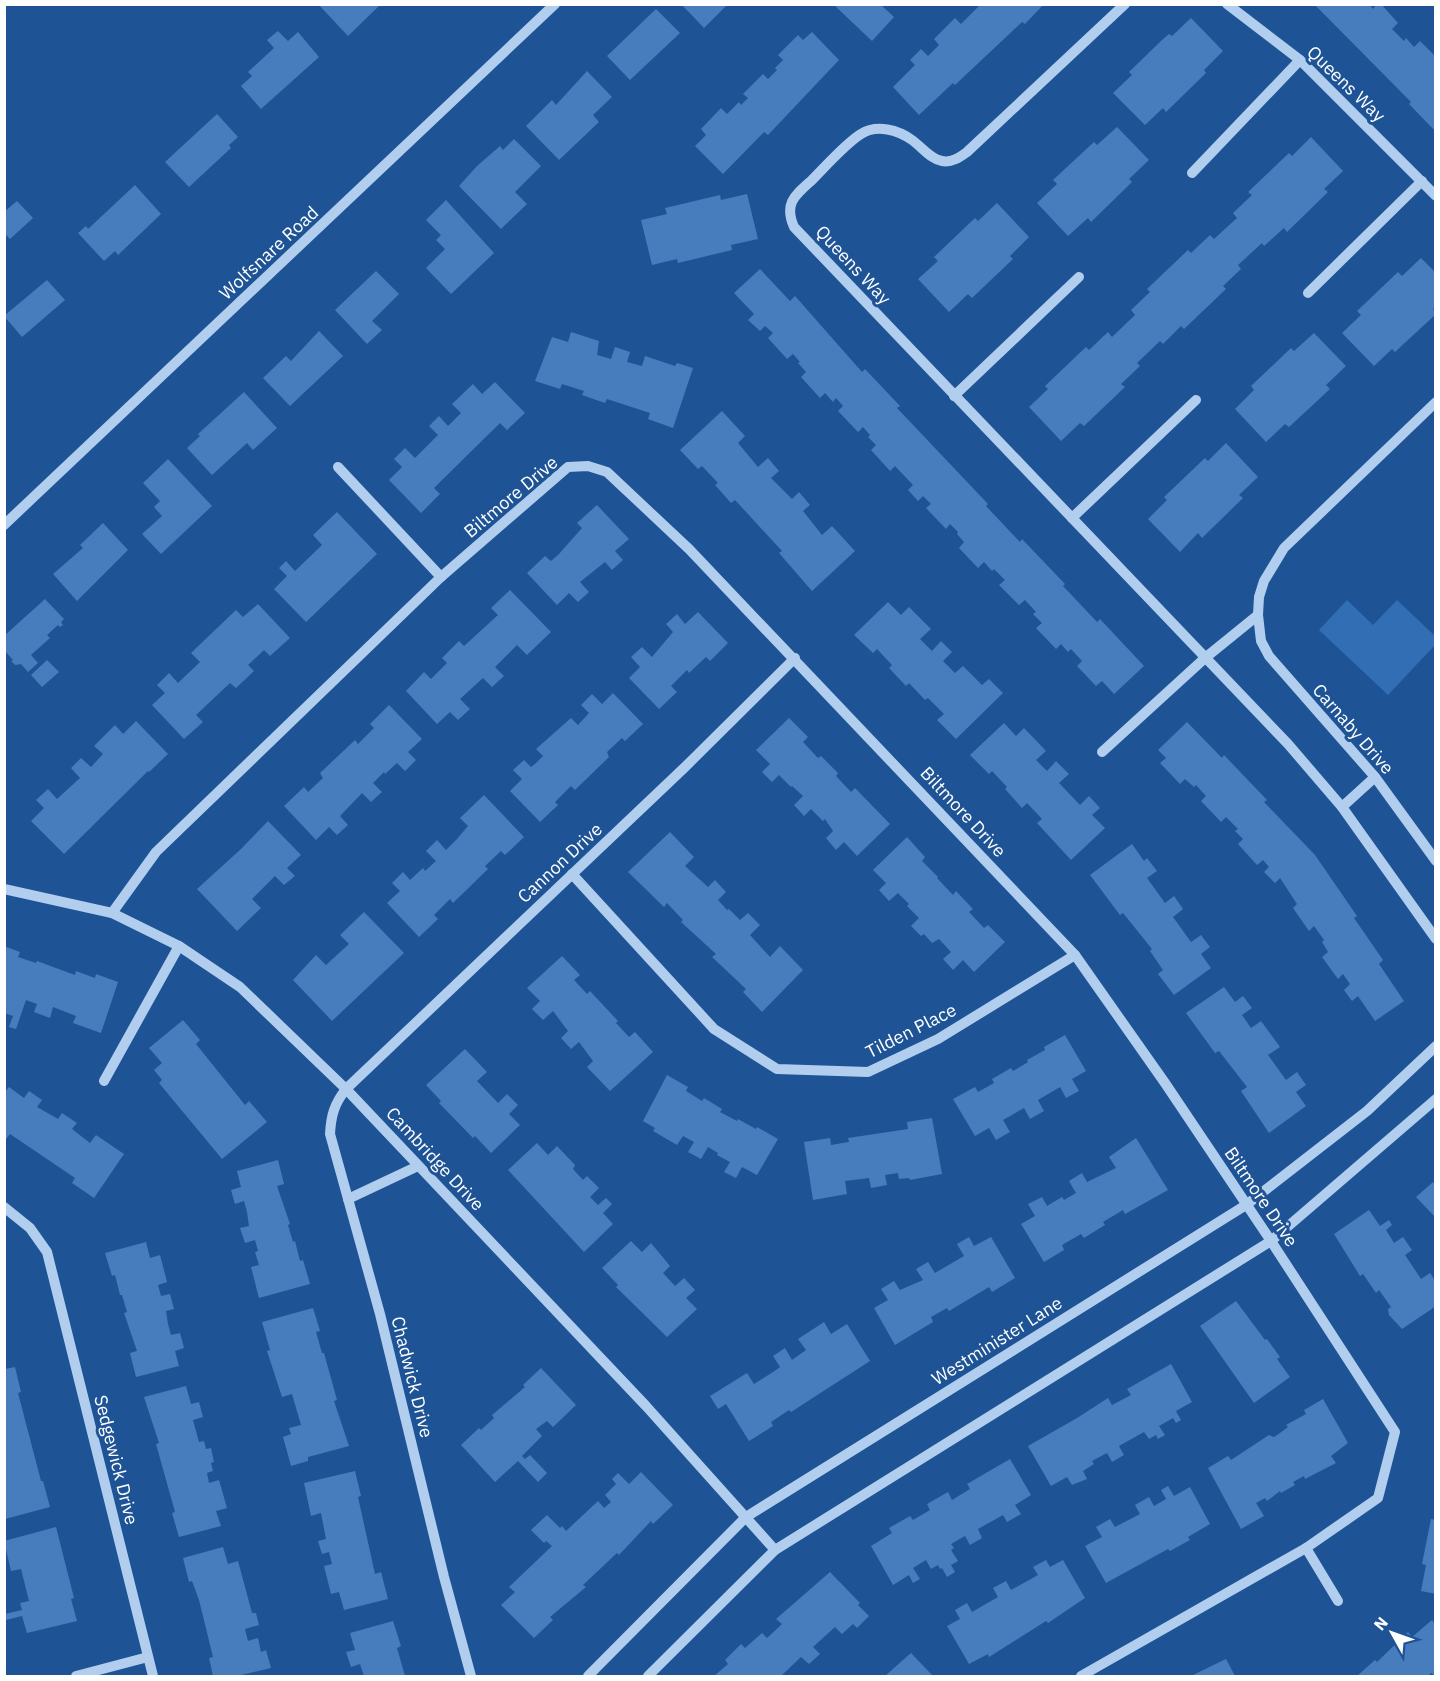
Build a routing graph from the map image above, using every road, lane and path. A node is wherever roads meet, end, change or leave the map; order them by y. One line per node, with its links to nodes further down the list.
1 (555, 4): 15 (street, Wolfsnare Road)
2 (1125, 4): 10 (street, Queens Way)
3 (1227, 4): 4 (street, Queens Way)
4 (1300, 60): 5 (street); 6 (street, Queens Way)
5 (1192, 172)
6 (1422, 181): 7 (street, Queens Way); 9 (street)
7 (1436, 196)
8 (1079, 277): 10 (street)
9 (1308, 293)
10 (954, 396): 14 (street, Queens Way)
11 (1196, 400): 14 (street)
12 (1436, 402): 17 (street, Carnaby Drive)
13 (338, 467): 16 (street)
14 (1072, 518): 19 (street, Queens Way)
15 (4, 525)
16 (441, 577): 18 (street, Biltmore Drive); 26 (street, Biltmore Drive)
17 (1258, 615): 19 (street); 21 (street, Carnaby Drive)
18 (795, 658): 24 (street, Cannon Drive); 29 (street, Biltmore Drive)
19 (1205, 658): 20 (street); 22 (street, Queens Way)
20 (1102, 752)
21 (1375, 777): 22 (street); 23 (street, Carnaby Drive)
22 (1342, 807): 27 (street, Queens Way)
23 (1436, 861)
24 (572, 874): 29 (street, Tilden Place); 32 (street, Cannon Drive)
25 (4, 889): 26 (street, Cambridge Drive)
26 (112, 913): 28 (street, Cambridge Drive)
27 (1436, 939)
28 (180, 946): 31 (street); 32 (street, Cambridge Drive)
29 (1075, 955): 36 (street, Biltmore Drive)
30 (1436, 1046): 36 (street, Westminister Lane)
31 (104, 1081)
32 (346, 1089): 34 (street, Cambridge Drive); 35 (street, Chadwick Drive)
33 (1436, 1099): 38 (street)
34 (418, 1166): 35 (street); 39 (street, Cambridge Drive)
35 (348, 1199): 46 (street, Chadwick Drive)
36 (1246, 1204): 38 (street, Biltmore Drive); 39 (street, Westminister Lane)
37 (4, 1207): 43 (street, Sedgewick Drive)
38 (1271, 1241): 40 (street, Biltmore Drive); 41 (street)
39 (746, 1516): 41 (street, Cambridge Drive); 47 (street, Westminister Lane)
40 (1306, 1548): 42 (street); 49 (street, Biltmore Drive)
41 (775, 1550): 48 (street)
42 (1338, 1601)
43 (148, 1657): 44 (street); 45 (street, Sedgewick Drive)
44 (76, 1677)
45 (153, 1677)
46 (471, 1677)
47 (588, 1677)
48 (648, 1677)
49 (1081, 1677)

